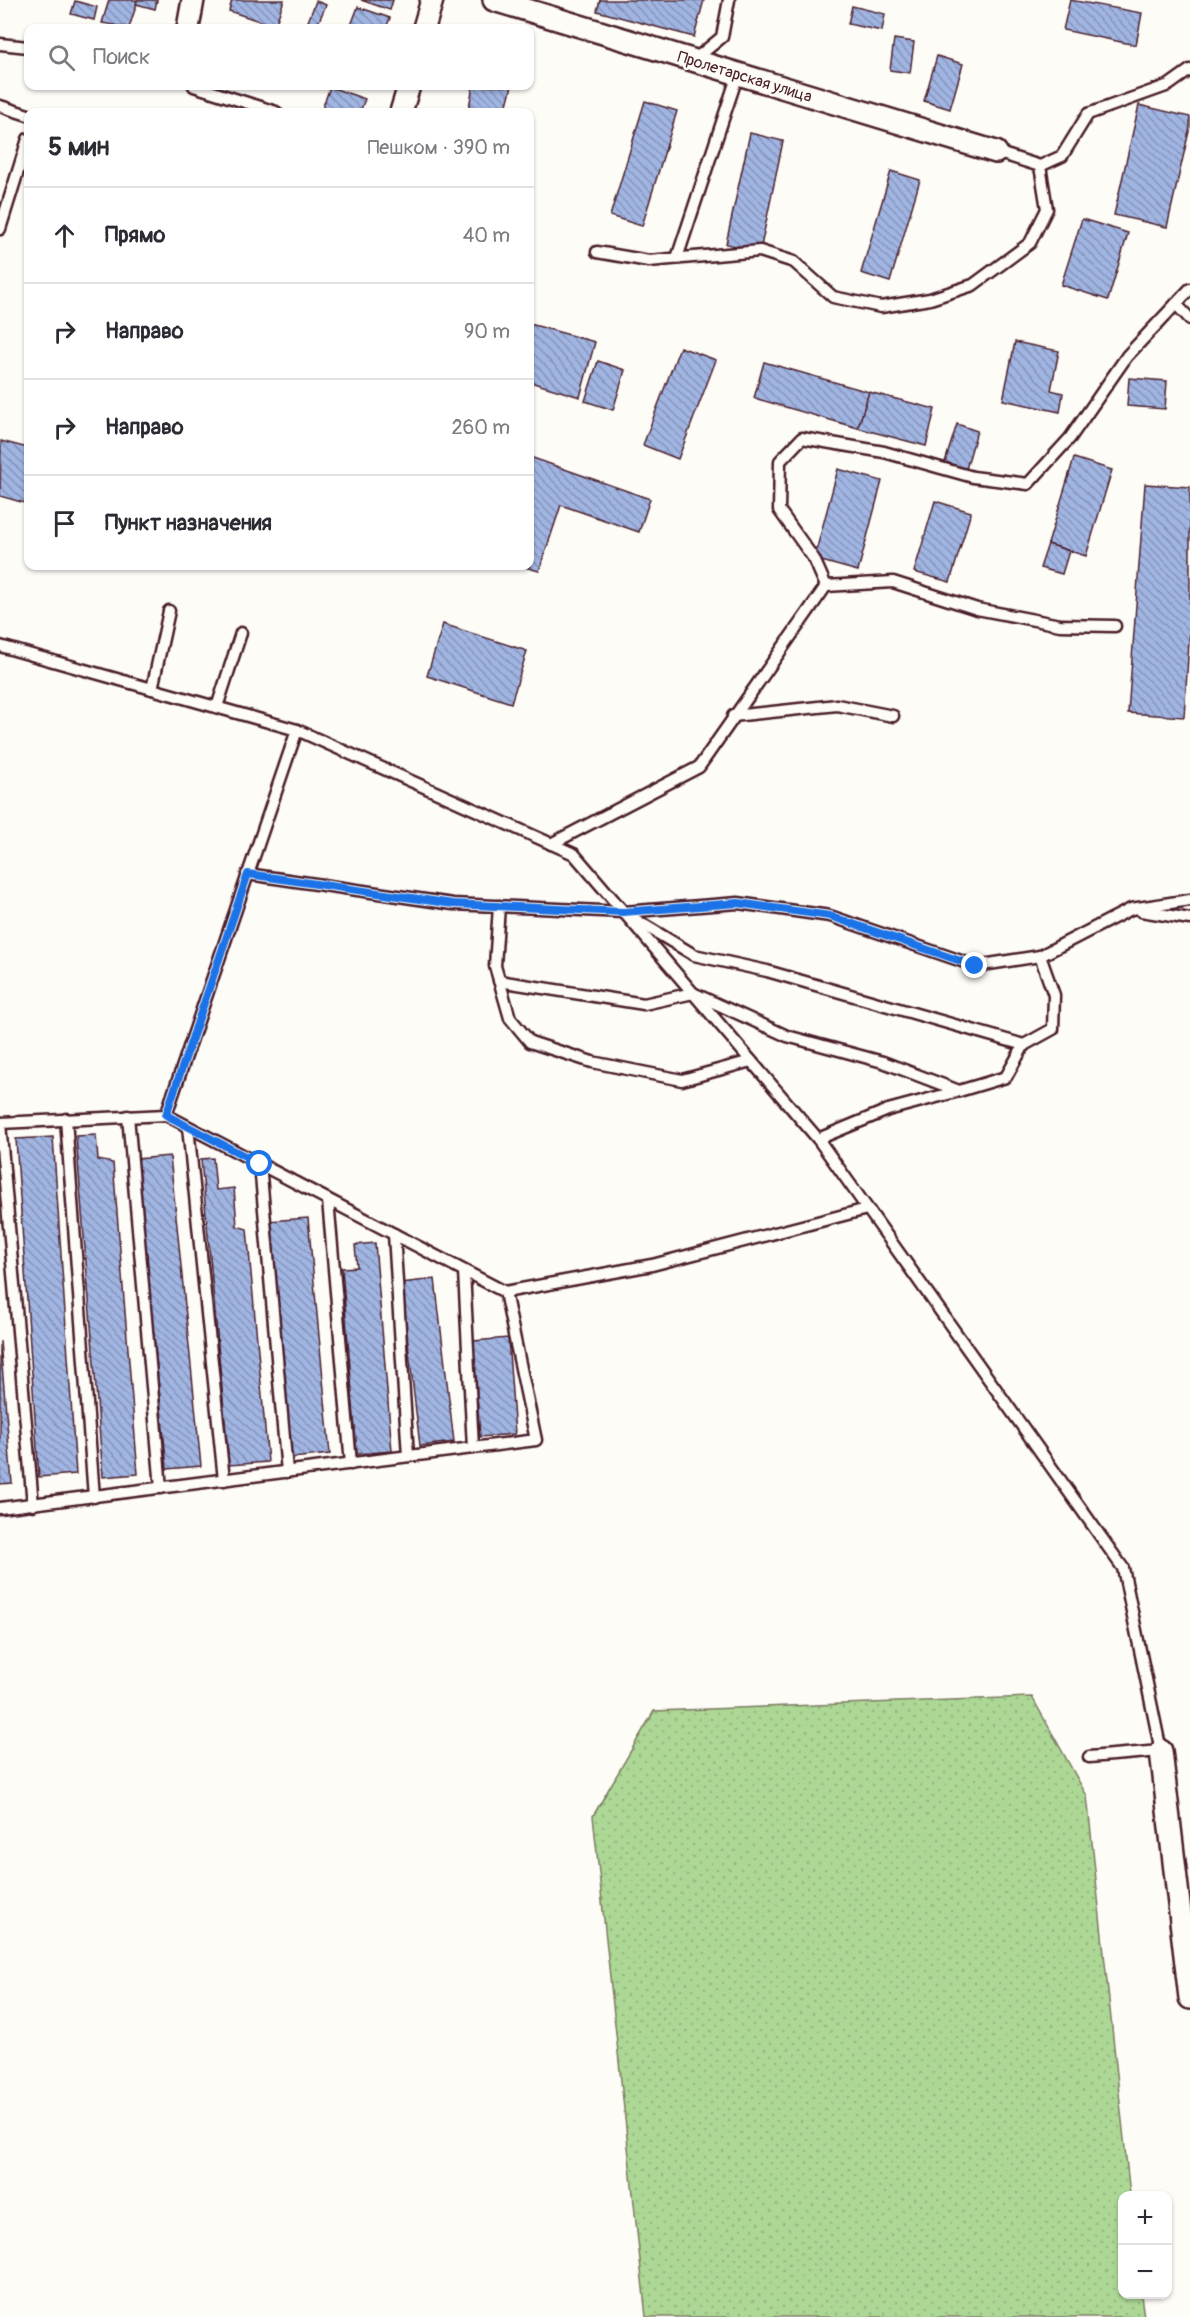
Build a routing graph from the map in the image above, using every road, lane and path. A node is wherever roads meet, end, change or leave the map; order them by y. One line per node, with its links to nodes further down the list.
1 (193, 0): 5 (street)
2 (432, 0): 6 (street)
3 (494, 0): 9 (street, Пролетарская улица)
4 (729, 0): 9 (lane)
5 (189, 24)
6 (425, 24)
7 (0, 44): 8 (lane)
8 (24, 47)
9 (694, 60): 11 (street, Пролетарская улица)
10 (1190, 70): 20 (lane)
11 (738, 74): 19 (street, Пролетарская улица); 23 (lane)
12 (207, 90): 15 (lane)
13 (408, 90): 16 (street)
14 (0, 106): 17 (lane)
15 (263, 108)
16 (402, 108)
17 (24, 114)
18 (24, 152): 21 (lane)
19 (996, 152): 20 (lane)
20 (1040, 166): 23 (lane)
21 (0, 229)
22 (597, 252): 23 (lane)
23 (677, 258)
24 (1190, 290): 25 (lane)
25 (1176, 304): 26 (lane); 27 (lane)
26 (1190, 319)
27 (826, 586): 29 (lane); 34 (lane)
28 (169, 610): 32 (lane)
29 (1115, 626)
30 (241, 633): 33 (lane)
31 (0, 646): 32 (lane)
32 (152, 689): 33 (lane)
33 (217, 707): 36 (lane)
34 (733, 716): 35 (lane); 37 (lane)
35 (893, 716)
36 (297, 730): 37 (lane); 38 (lane)
37 (551, 844): 42 (lane)
38 (248, 874): 40 (lane); 50 (lane)
39 (1190, 900): 41 (lane)
40 (499, 906): 42 (lane); 45 (lane)
41 (1131, 909): 43 (lane); 44 (lane)
42 (623, 912): 44 (lane); 46 (lane); 47 (lane)
43 (1190, 919)
44 (1040, 956): 47 (lane)
45 (499, 981): 46 (lane); 48 (lane)
46 (693, 993): 48 (lane); 49 (lane)
47 (1024, 1045): 49 (lane)
48 (751, 1061): 55 (lane)
49 (959, 1091): 55 (lane)
50 (166, 1115): 51 (lane); 54 (lane)
51 (128, 1116): 52 (lane); 67 (lane)
52 (66, 1119): 53 (lane); 68 (lane)
53 (0, 1123): 69 (lane)
54 (188, 1126): 56 (lane); 66 (lane)
55 (818, 1139): 58 (lane)
56 (260, 1164): 57 (lane); 65 (lane)
57 (328, 1200): 59 (lane); 64 (lane)
58 (867, 1209): 61 (lane); 71 (lane)
59 (394, 1234): 60 (lane); 63 (lane)
60 (464, 1270): 61 (lane); 62 (lane)
61 (505, 1292): 62 (lane)
62 (473, 1448): 63 (lane)
63 (408, 1456): 64 (lane)
64 (351, 1464): 65 (lane)
65 (287, 1472): 66 (lane)
66 (224, 1480): 67 (lane)
67 (161, 1488): 68 (lane)
68 (94, 1497): 69 (lane)
69 (33, 1505): 70 (lane)
70 (0, 1508)
71 (1161, 1751): 72 (lane); 73 (street)
72 (1089, 1757)
73 (1190, 1998)

